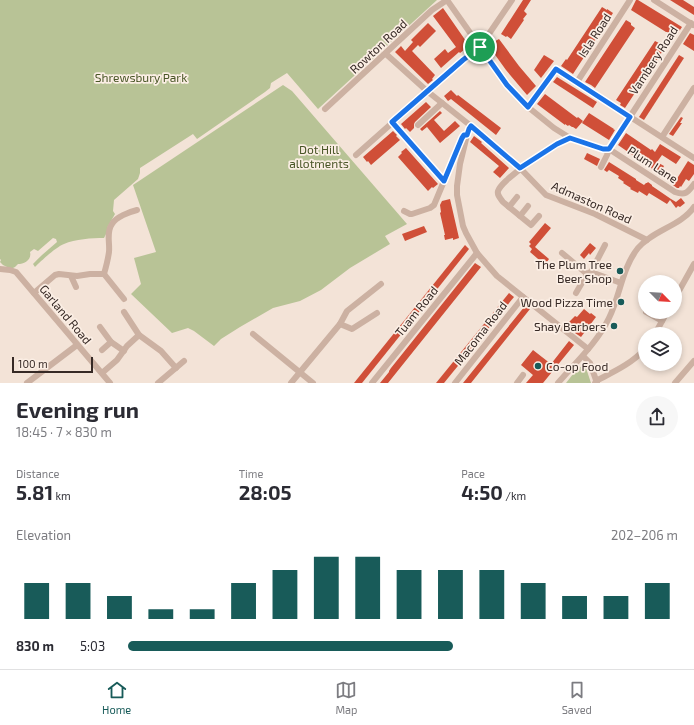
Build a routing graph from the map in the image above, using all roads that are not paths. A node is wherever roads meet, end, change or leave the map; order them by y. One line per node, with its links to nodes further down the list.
1 (447, 0): 6 (street, Plum Lane); 7 (street, Rowton Road)
2 (512, 0): 6 (street)
3 (630, 0): 8 (street, Isla Road)
4 (654, 0): 5 (street)
5 (692, 24): 14 (street, Vambery Road)
6 (480, 47): 10 (street); 12 (street, Plum Lane)
7 (386, 54): 10 (street, Admaston Road); 13 (street, Rowton Road)
8 (576, 82): 12 (street); 14 (street)
9 (694, 88): 19 (street)
10 (427, 91): 11 (street, Admaston Road); 15 (street)
11 (442, 103): 16 (street); 17 (street, Admaston Road)
12 (528, 107): 20 (street, Plum Lane)
13 (326, 109)
14 (630, 117): 19 (street); 21 (street, Vambery Road)
15 (392, 122): 22 (street); 26 (street)
16 (418, 124)
17 (471, 126): 18 (street); 25 (street, Admaston Road)
18 (467, 135): 26 (street); 38 (street)
19 (662, 137): 23 (street)
20 (570, 138): 21 (street, Plum Lane); 25 (street)
21 (609, 149): 24 (street, Vambery Road); 27 (street, Plum Lane)
22 (356, 155)
23 (694, 158)
24 (601, 167)
25 (520, 168): 30 (street); 36 (street, Admaston Road)
26 (444, 181): 33 (street)
27 (694, 184)
28 (517, 197): 30 (street)
29 (528, 206): 34 (street)
30 (509, 207): 34 (street)
31 (136, 210): 43 (street)
32 (693, 210): 36 (street)
33 (407, 212)
34 (520, 216): 35 (street)
35 (539, 216)
36 (648, 240): 45 (street)
37 (605, 245): 42 (street)
38 (477, 253): 51 (street); 81 (street, Tuam Road)
39 (562, 253): 42 (street)
40 (694, 264): 47 (street)
41 (0, 269): 49 (street, Garland Road)
42 (589, 273): 45 (street); 50 (street)
43 (104, 274): 44 (street); 52 (street)
44 (71, 276): 48 (street); 49 (street)
45 (621, 283): 64 (street)
46 (381, 284): 57 (street)
47 (682, 285)
48 (76, 287)
49 (34, 293): 63 (street, Garland Road)
50 (576, 293)
51 (523, 297): 64 (street); 82 (street, Macoma Road)
52 (124, 298)
53 (124, 312): 61 (street)
54 (376, 313): 57 (street)
55 (658, 319): 56 (street)
56 (662, 321): 59 (street)
57 (340, 324): 73 (street)
58 (100, 327): 62 (street)
59 (659, 327)
60 (253, 334): 73 (street)
61 (139, 335): 66 (street); 71 (street)
62 (111, 342): 65 (street); 66 (street)
63 (77, 345): 72 (street, Garland Road); 76 (street)
64 (588, 349): 67 (street)
65 (102, 350)
66 (124, 351): 72 (street)
67 (583, 356): 75 (street); 84 (street)
68 (638, 356): 75 (street)
69 (184, 361): 71 (street)
70 (694, 361): 85 (street)
71 (176, 368): 78 (street)
72 (102, 373): 77 (street, Garland Road)
73 (300, 373): 79 (street); 80 (street)
74 (523, 375): 83 (street)
75 (596, 382)
76 (27, 383)
77 (110, 383)
78 (158, 383)
79 (291, 383)
80 (313, 383)
81 (372, 383)
82 (455, 383)
83 (517, 383)
84 (558, 383)
85 (675, 383)

